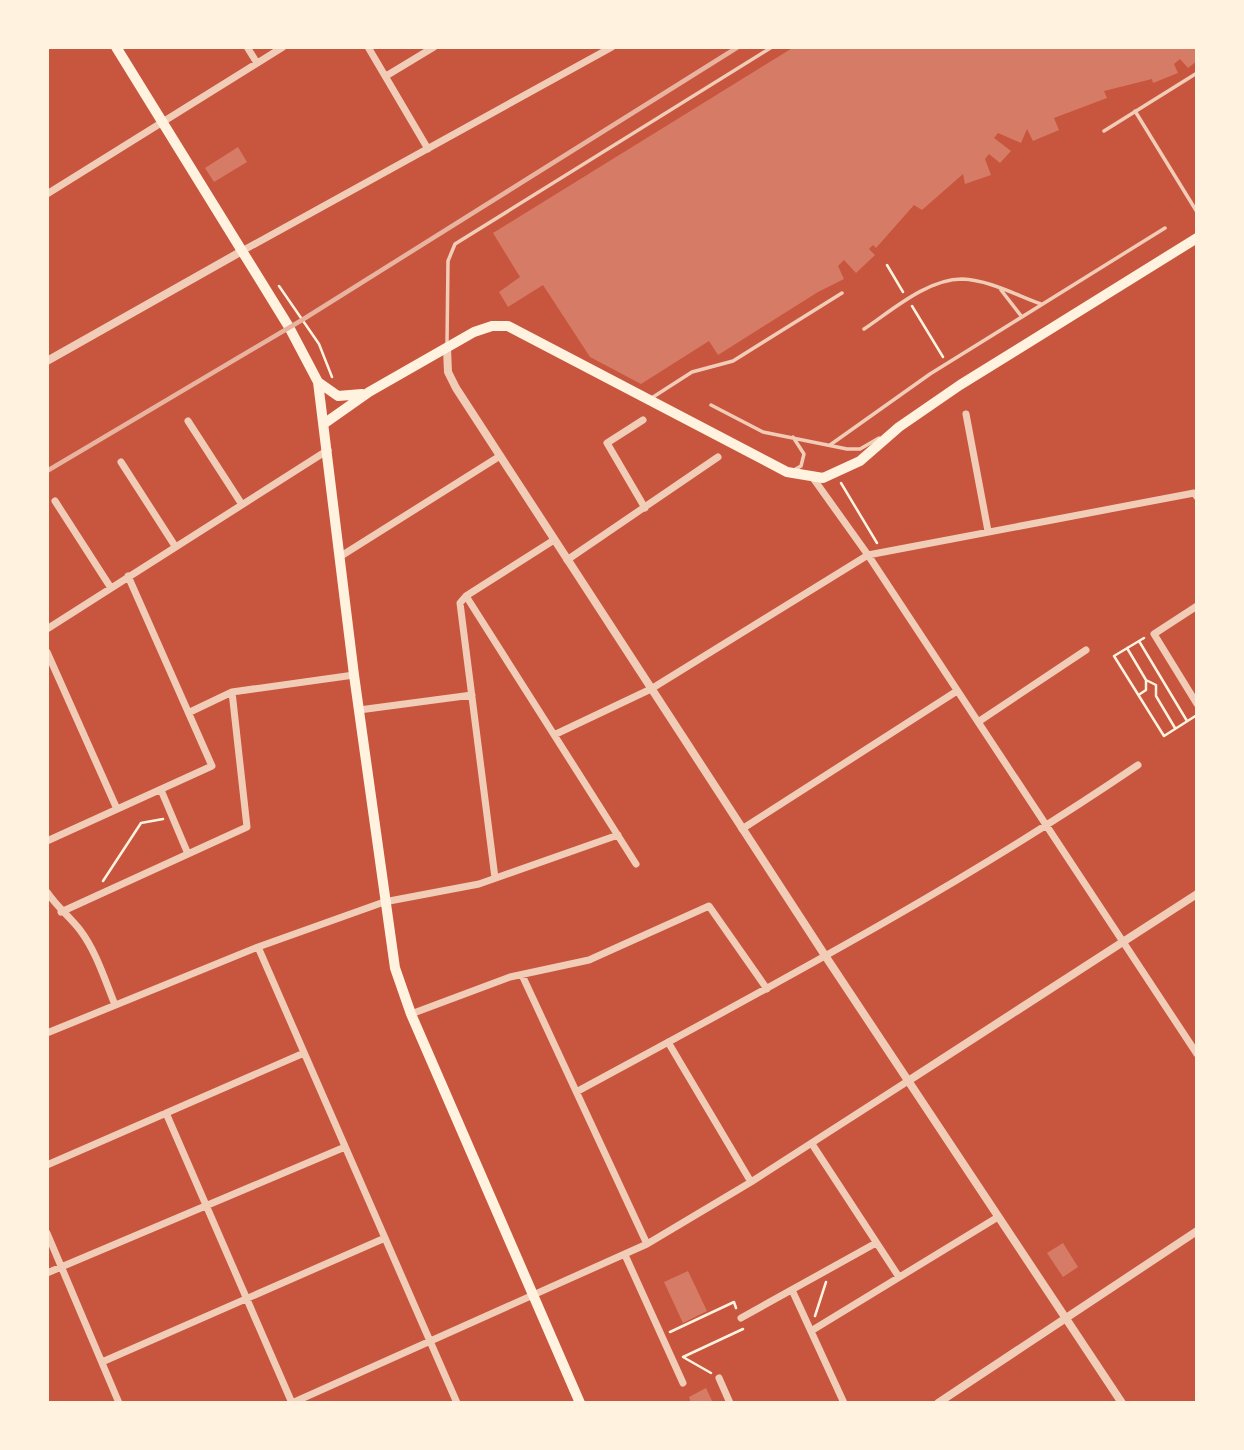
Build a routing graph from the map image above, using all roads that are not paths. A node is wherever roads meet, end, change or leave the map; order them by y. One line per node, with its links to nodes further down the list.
1 (116, 47): 12 (main road)
2 (247, 47): 8 (street)
3 (283, 47): 8 (street)
4 (368, 47): 10 (street)
5 (434, 47): 10 (street)
6 (612, 47): 14 (street)
7 (772, 47): 25 (lane)
8 (257, 63): 12 (street)
9 (1197, 73): 11 (lane)
10 (386, 76): 14 (street)
11 (1135, 111): 13 (lane); 16 (lane)
12 (163, 121): 15 (street); 19 (main road)
13 (1104, 131)
14 (428, 149): 19 (street)
15 (47, 193)
16 (1197, 212)
17 (1165, 228): 22 (lane)
18 (1197, 238): 35 (main road)
19 (242, 251): 26 (street); 27 (main road)
20 (999, 288): 22 (lane); 23 (lane); 24 (lane)
21 (842, 293): 29 (lane)
22 (1041, 304): 23 (lane)
23 (1022, 317): 37 (lane)
24 (864, 329)
25 (447, 349): 28 (main road); 29 (main road); 39 (street)
26 (47, 361)
27 (318, 382): 28 (main road); 34 (main road)
28 (369, 392): 34 (main road)
29 (648, 400): 42 (main road)
30 (711, 405): 36 (lane)
31 (966, 414): 48 (street)
32 (643, 420): 47 (street)
33 (188, 421): 46 (street)
34 (325, 422): 38 (main road)
35 (899, 427): 37 (lane); 43 (main road)
36 (792, 436): 37 (lane); 42 (lane)
37 (830, 445)
38 (328, 449): 46 (street); 52 (main road)
39 (500, 456): 49 (street); 52 (street)
40 (718, 457): 47 (street)
41 (121, 462): 50 (street)
42 (787, 472): 43 (main road)
43 (813, 478): 51 (street)
44 (1196, 494): 48 (street)
45 (55, 501): 55 (street)
46 (241, 503): 50 (street)
47 (645, 508): 53 (street)
48 (988, 531): 51 (street)
49 (554, 540): 53 (street); 56 (street)
50 (175, 546): 54 (street)
51 (868, 555): 62 (street); 63 (street)
52 (341, 556): 61 (main road)
53 (567, 560): 62 (street)
54 (128, 576): 55 (street); 68 (street)
55 (111, 588): 58 (street)
56 (466, 596): 65 (street); 70 (street)
57 (1197, 606): 66 (street)
58 (47, 629)
59 (1086, 650): 69 (street)
60 (47, 652): 73 (street)
61 (354, 675): 64 (street); 67 (main road)
62 (651, 689): 70 (street); 75 (street)
63 (957, 691): 69 (street); 75 (street)
64 (232, 692): 68 (street); 78 (street)
65 (472, 695): 67 (street); 80 (street)
66 (1197, 704)
67 (359, 710): 83 (main road)
68 (190, 712): 72 (street)
69 (978, 722): 74 (street)
70 (556, 734): 76 (street)
71 (1138, 765): 74 (street)
72 (161, 790): 73 (street); 78 (street)
73 (117, 809): 77 (street)
74 (1047, 827): 85 (street); 87 (street)
75 (742, 829): 87 (street)
76 (618, 835): 79 (street); 80 (street)
77 (47, 841)
78 (188, 854): 84 (street)
79 (636, 864)
80 (495, 878): 83 (street)
81 (47, 892): 84 (street)
82 (1197, 894): 85 (street)
83 (384, 902): 86 (street); 91 (main road)
84 (61, 912): 90 (street)
85 (1123, 942): 95 (street); 96 (street)
86 (258, 947): 90 (street); 94 (street)
87 (825, 957): 89 (street); 96 (street)
88 (522, 975): 89 (street); 91 (street); 97 (street)
89 (767, 989): 93 (street)
90 (115, 1005): 92 (street)
91 (411, 1014): 115 (main road)
92 (47, 1033)
93 (668, 1042): 97 (street); 102 (street)
94 (304, 1053): 98 (street); 100 (street)
95 (1197, 1054)
96 (908, 1081): 99 (street); 104 (street)
97 (578, 1090): 109 (street)
98 (166, 1113): 101 (street); 103 (street)
99 (812, 1144): 102 (street); 108 (street)
100 (345, 1147): 103 (street); 107 (street)
101 (47, 1165)
102 (751, 1182): 109 (street)
103 (206, 1206): 111 (street); 116 (street)
104 (998, 1217): 113 (street); 118 (street)
105 (1197, 1231): 118 (street)
106 (47, 1233): 111 (street)
107 (384, 1238): 116 (street); 120 (street)
108 (876, 1243): 113 (street); 114 (street)
109 (646, 1244): 110 (street)
110 (625, 1255): 115 (street); 123 (street)
111 (62, 1267): 112 (street); 121 (street)
112 (47, 1273)
113 (899, 1278): 119 (street)
114 (792, 1290): 117 (street); 119 (street)
115 (533, 1297): 120 (street); 128 (main road)
116 (247, 1298): 121 (street); 126 (street)
117 (741, 1318)
118 (1066, 1318): 131 (street); 132 (street)
119 (811, 1331): 130 (street)
120 (430, 1343): 124 (street); 126 (street)
121 (102, 1362): 125 (street)
122 (719, 1378): 129 (street)
123 (683, 1383)
124 (456, 1401): 127 (street)
125 (119, 1403)
126 (292, 1403)
127 (447, 1403)
128 (580, 1403)
129 (730, 1403)
130 (844, 1403)
131 (938, 1403)
132 (1122, 1403)

